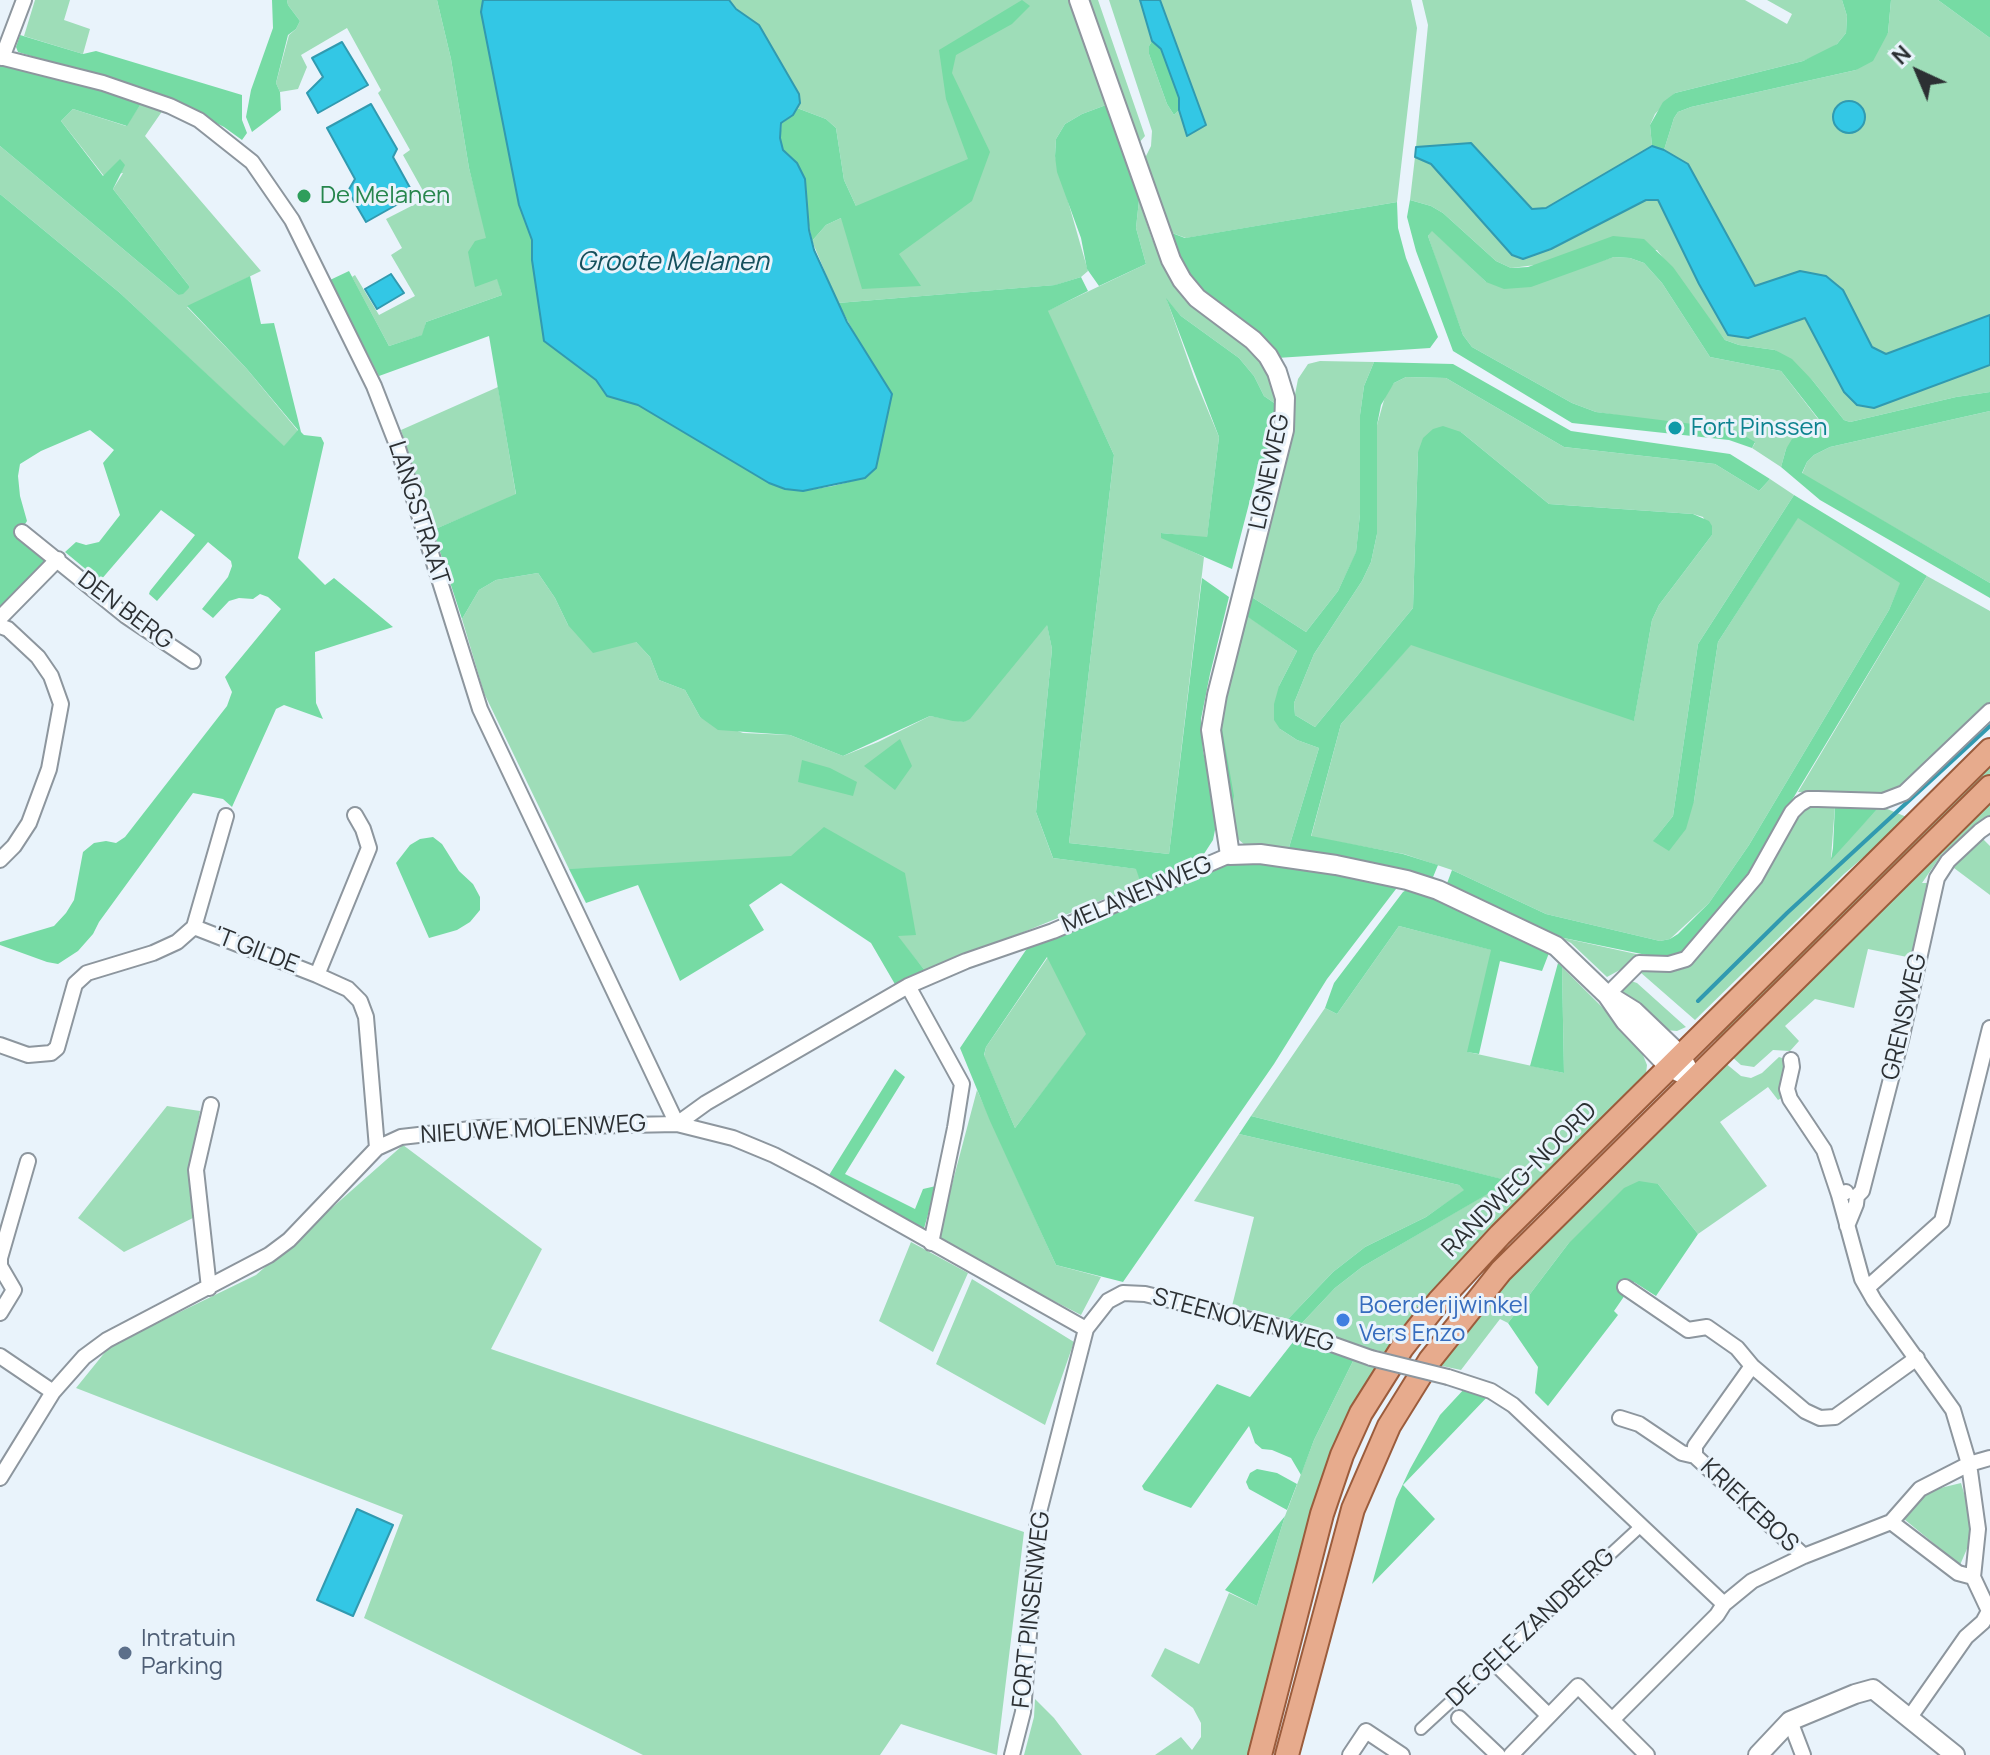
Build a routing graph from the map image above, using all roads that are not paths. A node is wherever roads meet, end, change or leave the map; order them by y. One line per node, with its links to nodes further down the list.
1 (24, 0): 3 (street, LANGSTRAAT)
2 (1079, 0): 15 (street, LIGNEWEG)
3 (1, 58): 27 (street, LANGSTRAAT)
4 (22, 532): 5 (street, DEN BERG)
5 (58, 559): 6 (street, DEN BERG); 8 (street, DEN BERG)
6 (0, 618)
7 (0, 626): 16 (street)
8 (193, 661)
9 (1990, 711): 20 (street)
10 (1990, 750): 24 (main road, RANDWEG-NOORD)
11 (1990, 787): 25 (main road)
12 (355, 815): 18 (street)
13 (226, 816): 17 (street, 'T GILDE)
14 (1990, 824): 31 (street, GRENSWEG)
15 (1230, 855): 19 (street, MELANENWEG); 20 (street, MELANENWEG)
16 (0, 860)
17 (194, 927): 18 (street, 'T GILDE); 22 (street, 'T GILDE)
18 (317, 975): 28 (street, 'T GILDE)
19 (908, 986): 27 (street, MELANENWEG); 33 (street)
20 (1607, 995): 24 (street, MELANENWEG)
21 (1990, 1028): 36 (street)
22 (0, 1045)
23 (1791, 1060): 30 (street)
24 (1675, 1061): 25 (street, MELANENWEG); 63 (main road, RANDWEG-NOORD)
25 (1694, 1080): 64 (main road)
26 (211, 1105): 35 (street)
27 (677, 1124): 28 (street, NIEUWE MOLENWEG); 33 (street, NIEUWE MOLENWEG)
28 (377, 1148): 35 (street, NIEUWE MOLENWEG)
29 (28, 1161): 38 (street)
30 (1839, 1195): 31 (street); 32 (street)
31 (1857, 1196): 32 (street, GRENSWEG)
32 (1847, 1226): 36 (street)
33 (931, 1243): 39 (street, NIEUWE MOLENWEG)
34 (1625, 1287): 42 (street)
35 (209, 1288): 43 (street, NIEUWE MOLENWEG)
36 (1867, 1288): 41 (street)
37 (1123, 1293): 39 (street, FORT PINSENWEG); 50 (street, STEENOVENWEG, bridge)
38 (0, 1313)
39 (1086, 1329): 62 (street, FORT PINSENWEG)
40 (0, 1356): 43 (street)
41 (1917, 1358): 42 (street); 47 (street)
42 (1752, 1366): 45 (street, KRIEKEBOS)
43 (53, 1392): 48 (street, NIEUWE MOLENWEG)
44 (1620, 1418): 45 (street, KRIEKEBOS)
45 (1695, 1456): 51 (street, KRIEKEBOS)
46 (1990, 1458): 47 (street, KRIEKEBOS)
47 (1969, 1464): 49 (street, KRIEKEBOS); 52 (street)
48 (0, 1478)
49 (1891, 1522): 51 (street, KRIEKEBOS); 52 (street)
50 (1641, 1526): 53 (street, STEENOVENWEG); 61 (street, DE GELE ZANDBERG)
51 (1804, 1556): 53 (street, KRIEKEBOS)
52 (1973, 1577): 54 (street)
53 (1724, 1604): 59 (street, KRIEKEBOS)
54 (1989, 1611): 57 (street)
55 (1499, 1667): 56 (street)
56 (1549, 1716): 59 (street); 68 (street)
57 (1910, 1717): 60 (street); 72 (street)
58 (1459, 1718): 67 (street)
59 (1612, 1720): 69 (street)
60 (1790, 1721): 70 (street); 71 (street)
61 (1421, 1729)
62 (1012, 1755)
63 (1260, 1755)
64 (1287, 1755)
65 (1350, 1755): 66 (street)
66 (1402, 1755)
67 (1498, 1755)
68 (1511, 1755)
69 (1647, 1755)
70 (1758, 1755)
71 (1803, 1755)
72 (1955, 1755)

